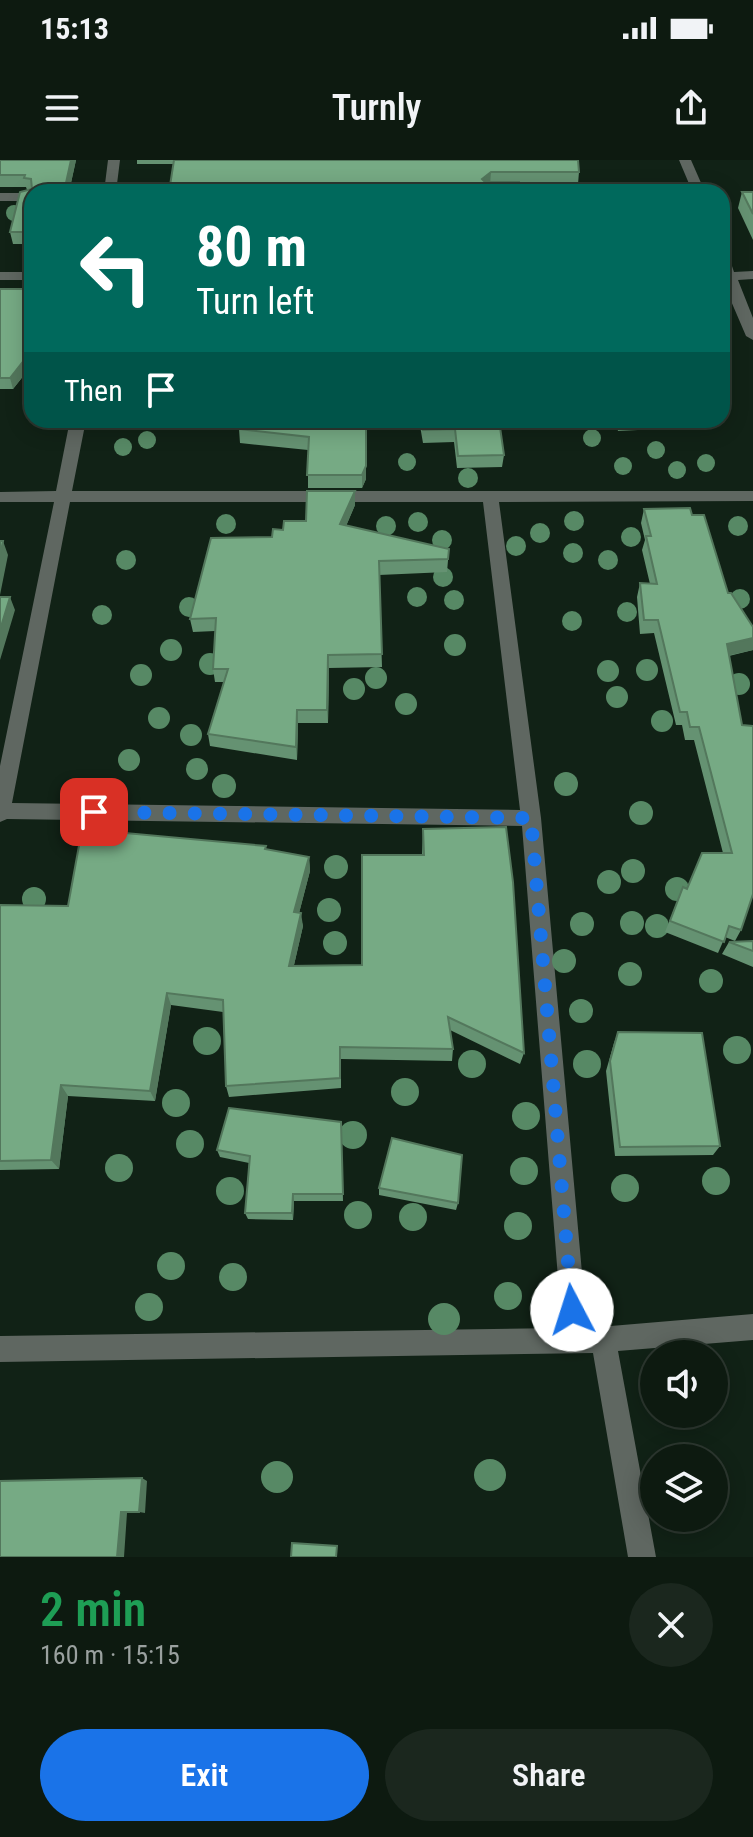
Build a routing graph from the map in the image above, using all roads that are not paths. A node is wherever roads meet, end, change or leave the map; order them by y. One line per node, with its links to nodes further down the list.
1 (114, 160): 3 (street)
2 (685, 160): 4 (street)
3 (111, 184)
4 (695, 184)
5 (0, 197): 6 (street)
6 (24, 197)
7 (753, 275): 10 (street)
8 (0, 276): 9 (street)
9 (24, 276)
10 (730, 276)
11 (730, 285): 12 (street)
12 (753, 336)
13 (76, 428): 17 (street)
14 (753, 496): 16 (street)
15 (0, 497): 17 (street)
16 (490, 497): 17 (street); 19 (street)
17 (61, 498): 18 (street)
18 (0, 812): 19 (street)
19 (531, 818): 21 (street)
20 (753, 1327): 22 (street)
21 (575, 1339): 22 (street); 23 (street)
22 (603, 1340): 24 (street)
23 (0, 1349)
24 (642, 1557)

